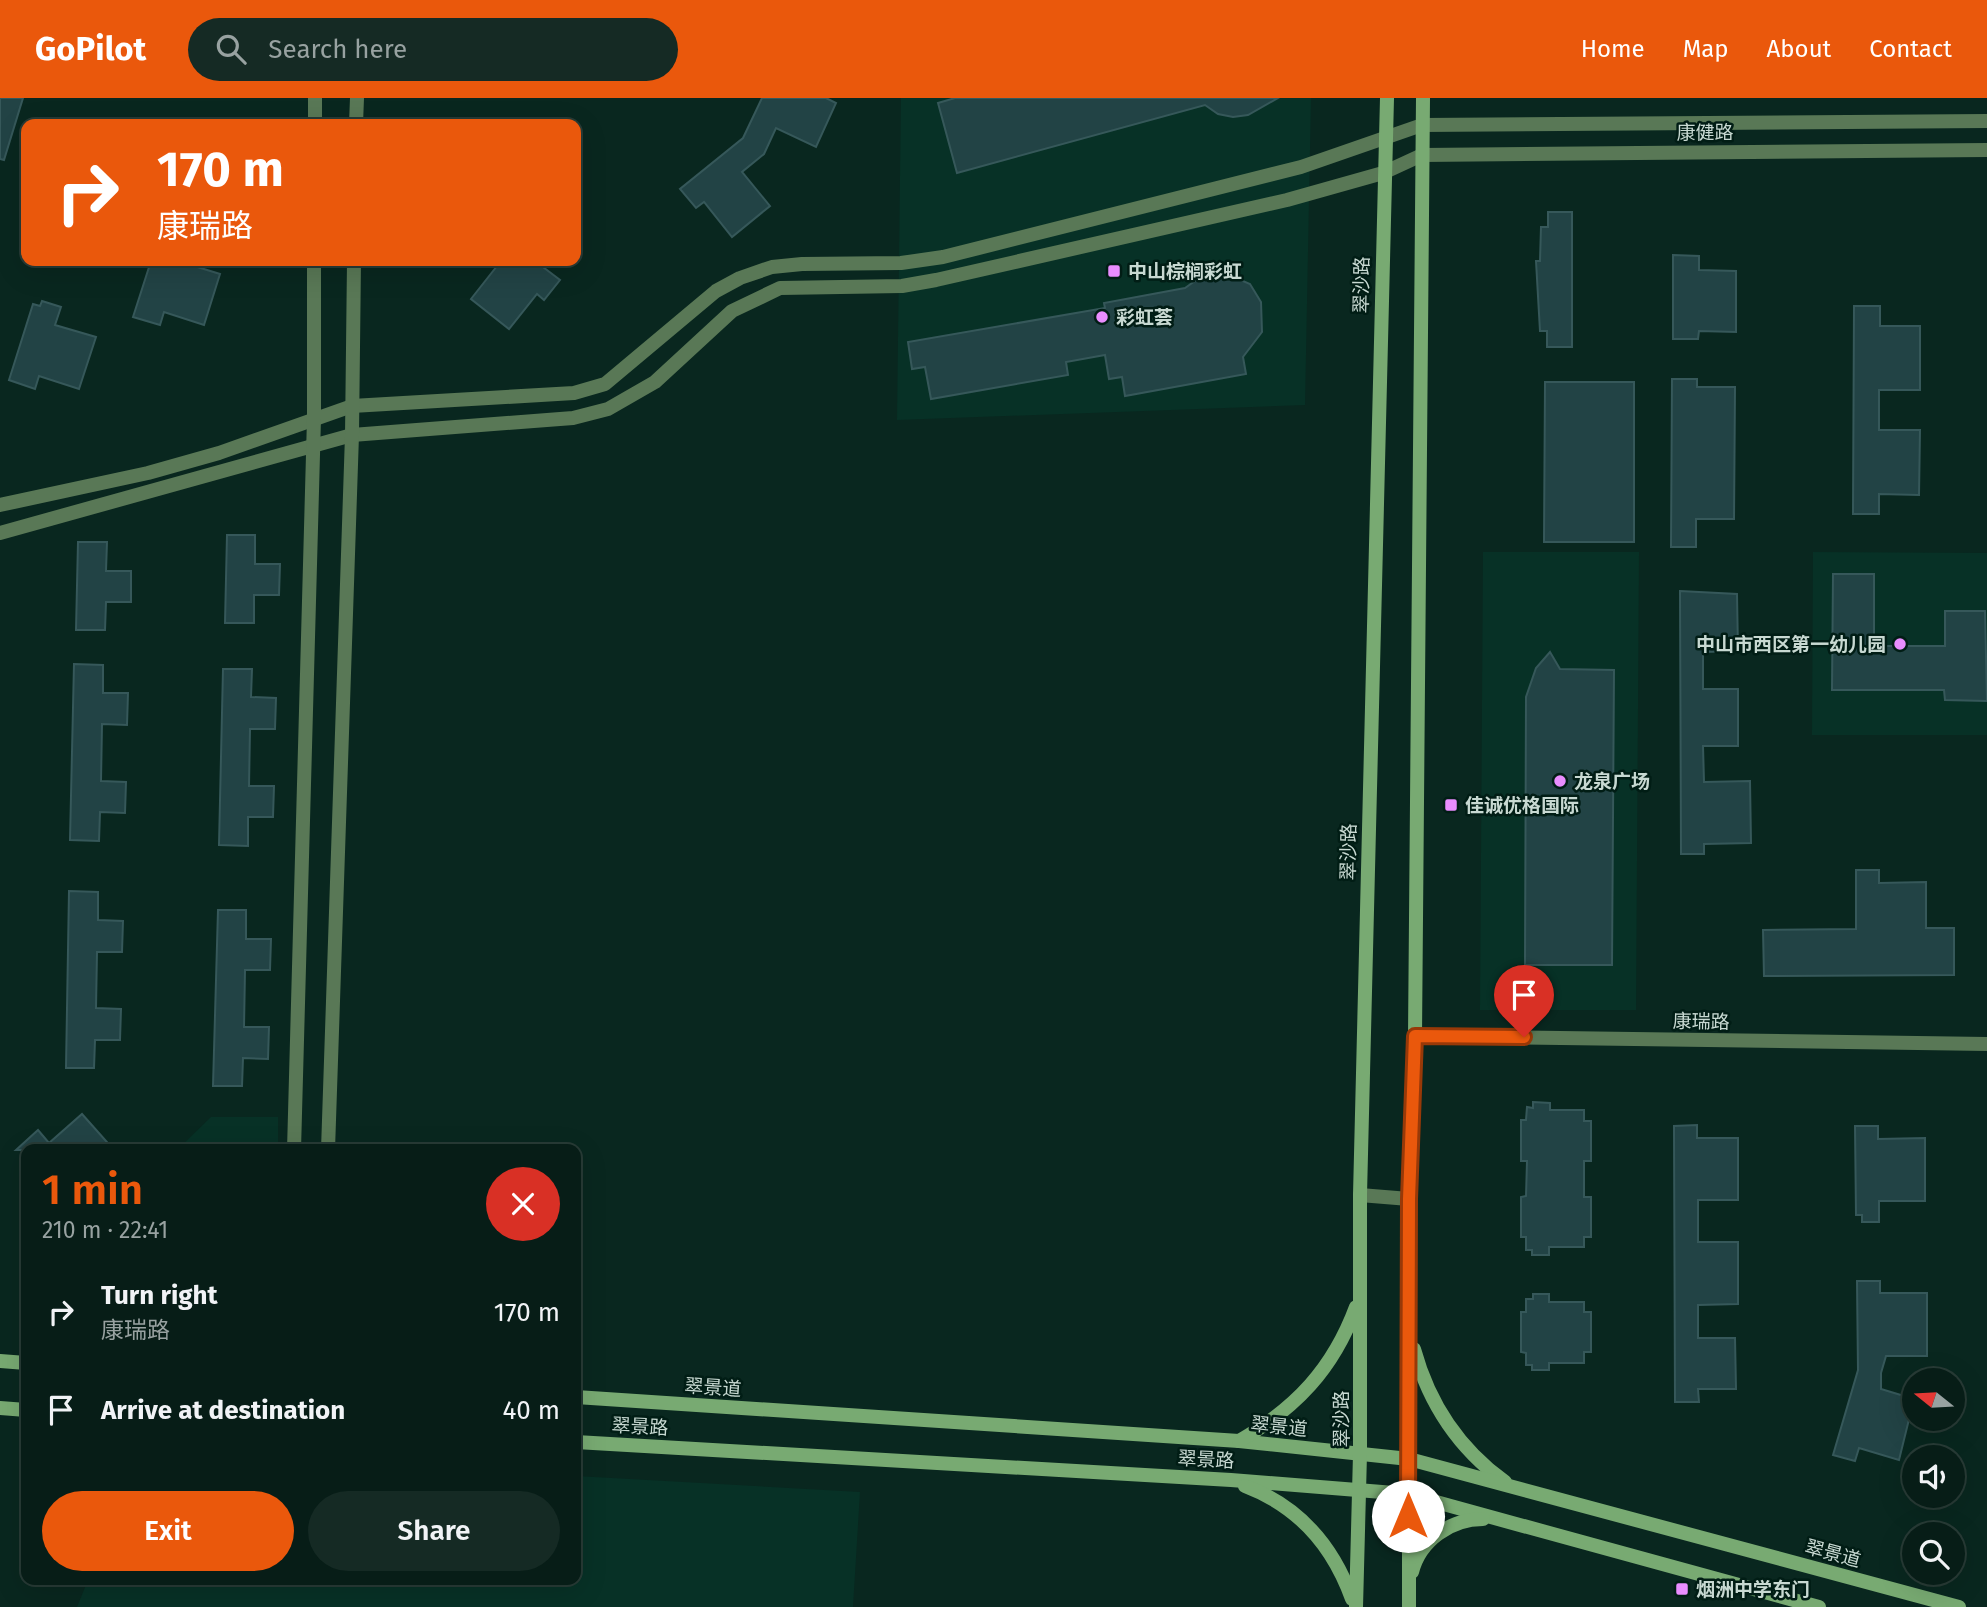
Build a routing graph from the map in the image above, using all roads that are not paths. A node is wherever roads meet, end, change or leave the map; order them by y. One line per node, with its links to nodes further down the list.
1 (315, 98): 5 (street)
2 (357, 98): 6 (street)
3 (1387, 98): 9 (main road, 翠沙路)
4 (1423, 98): 8 (main road)
5 (315, 119)
6 (356, 119)
7 (1987, 121): 8 (street, 康健路)
8 (1422, 125): 9 (street, 康健路); 11 (main road)
9 (1384, 137): 12 (main road, 翠沙路); 13 (street, 康健路)
10 (1987, 150): 11 (street, 康健路)
11 (1422, 155): 12 (street); 23 (main road)
12 (1383, 173): 14 (street); 27 (main road, 翠沙路)
13 (1074, 223): 14 (street); 17 (street, 康健路)
14 (1078, 248): 19 (street)
15 (314, 266): 18 (street)
16 (354, 266): 17 (street)
17 (352, 405): 18 (street, 康健路); 19 (street)
18 (313, 418): 20 (street); 21 (street, 康健路)
19 (352, 435): 20 (street); 26 (street)
20 (312, 447): 22 (street); 25 (street)
21 (0, 505)
22 (0, 533)
23 (1415, 1036): 24 (street, 康瑞路); 28 (main road)
24 (1987, 1044)
25 (294, 1144)
26 (328, 1144)
27 (1360, 1195): 28 (street); 29 (main road, 翠沙路)
28 (1409, 1199): 30 (main road)
29 (1359, 1299): 36 (main road); 38 (main road, 翠沙路)
30 (1409, 1315): 39 (main road); 41 (main road)
31 (0, 1361): 32 (main road)
32 (21, 1363)
33 (581, 1397): 36 (main road, 翠景道)
34 (0, 1408): 35 (main road)
35 (21, 1409)
36 (1239, 1441): 38 (main road, 翠景道)
37 (581, 1442): 40 (main road, 翠景路)
38 (1360, 1454): 39 (main road, 翠景道); 42 (main road, 翠沙路)
39 (1409, 1459): 41 (main road, 翠景道); 43 (main road)
40 (1231, 1480): 42 (main road, 翠景路); 46 (main road)
41 (1512, 1487): 49 (main road, 翠景道)
42 (1358, 1489): 43 (main road, 翠景路); 46 (main road, 翠沙路)
43 (1407, 1494): 44 (main road, 翠景路); 45 (main road)
44 (1496, 1520): 45 (main road); 48 (main road, 翠景路)
45 (1410, 1584): 47 (main road)
46 (1356, 1607)
47 (1409, 1607)
48 (1819, 1607)
49 (1959, 1607)

